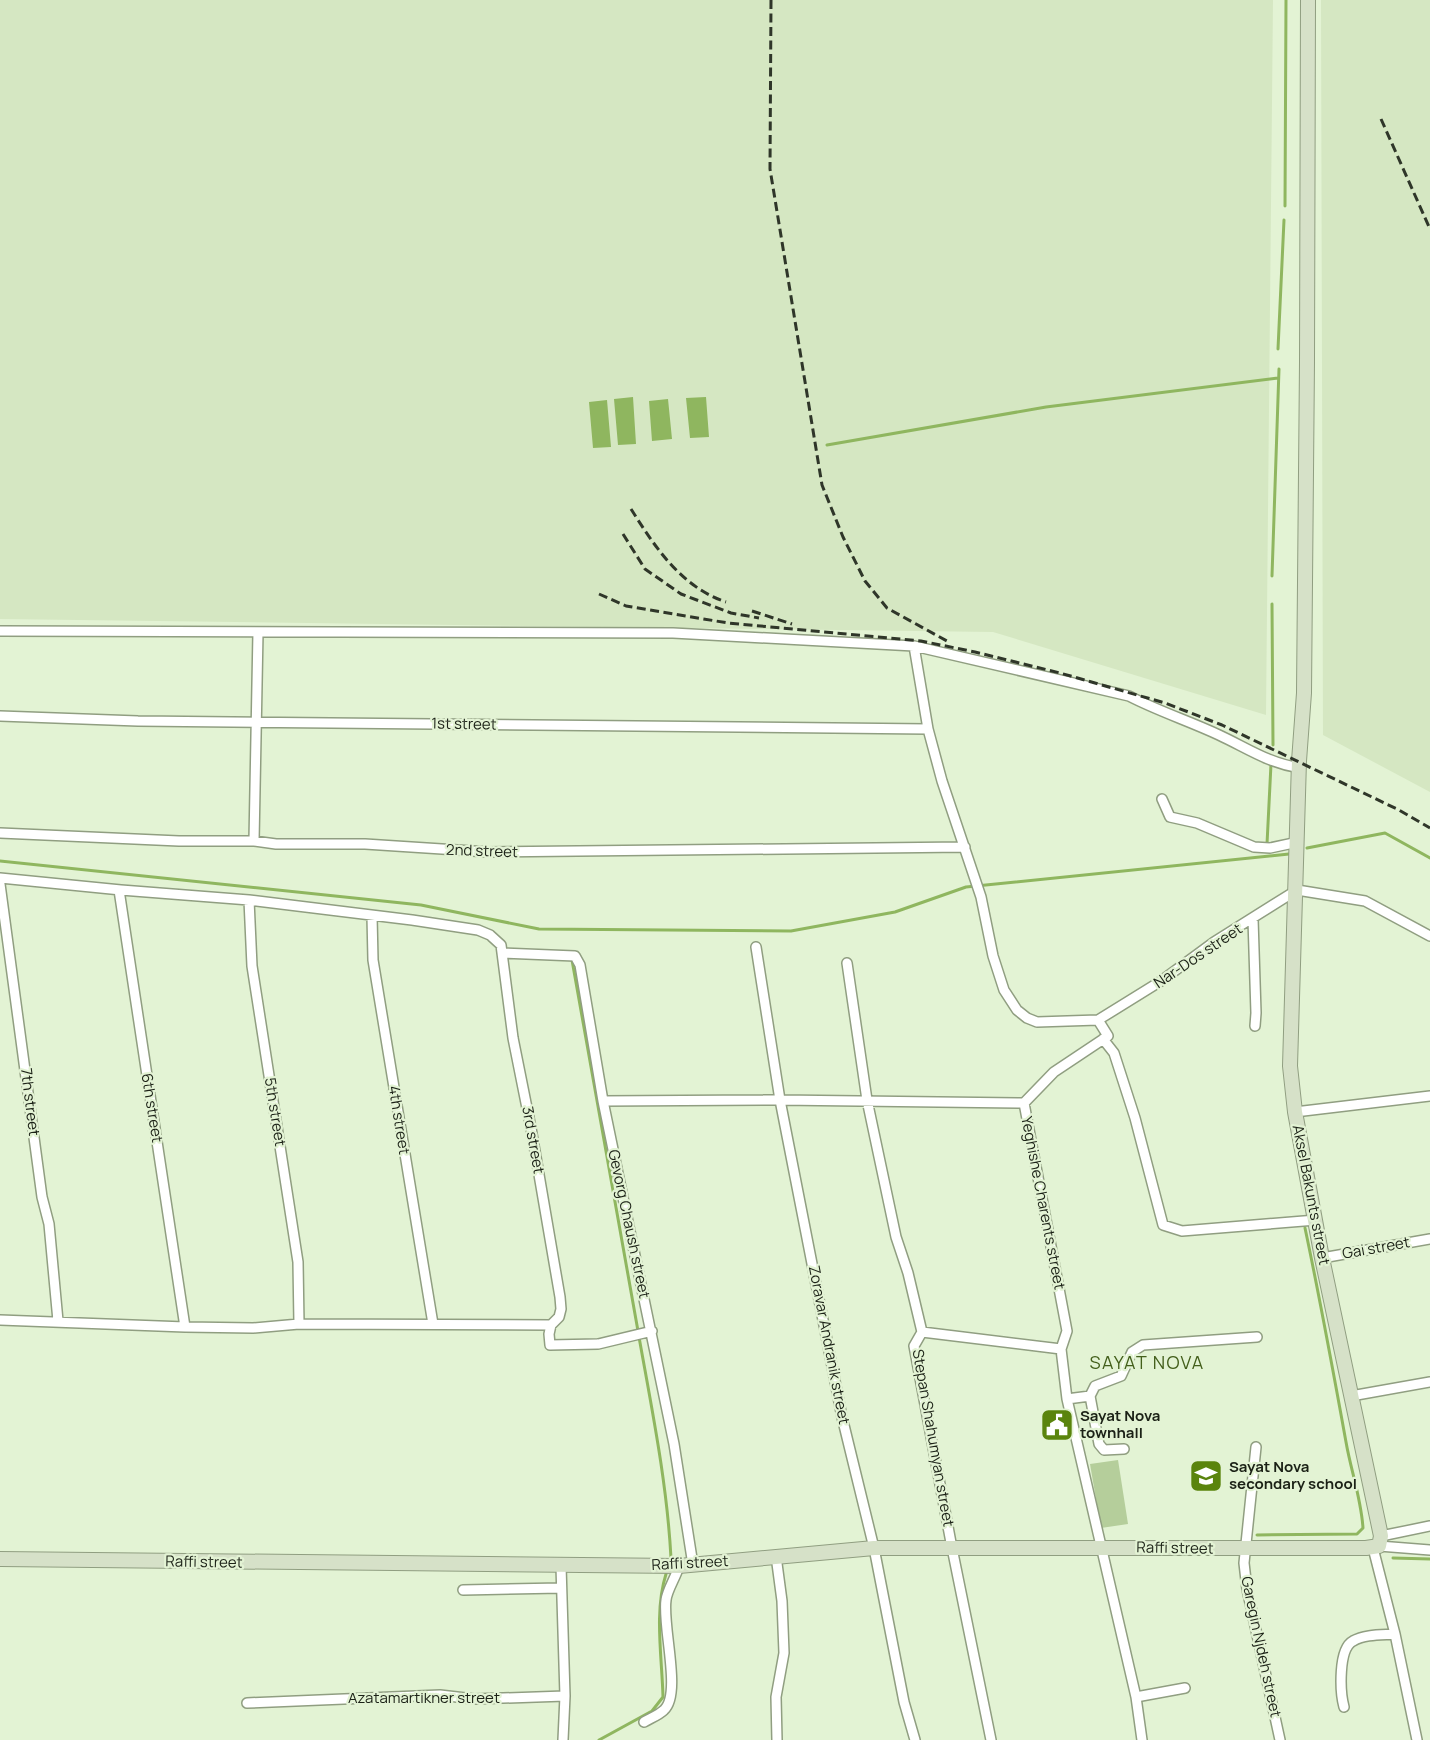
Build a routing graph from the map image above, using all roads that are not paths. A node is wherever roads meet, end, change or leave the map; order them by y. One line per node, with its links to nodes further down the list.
1 (1308, 0): 8 (main road, Aksel Bakunts street)
2 (0, 631): 3 (street)
3 (258, 632): 4 (street); 6 (street)
4 (914, 646): 7 (street); 8 (street)
5 (0, 716): 6 (street, 1st street)
6 (256, 721): 7 (street, 1st street); 11 (street)
7 (928, 729): 13 (street)
8 (1300, 768): 12 (main road, Aksel Bakunts street)
9 (1162, 799): 12 (street)
10 (0, 833): 11 (street, 2nd street)
11 (254, 842): 13 (street, 2nd street)
12 (1298, 842): 17 (main road, Aksel Bakunts street)
13 (964, 847): 25 (street)
14 (0, 878): 16 (street)
15 (0, 884): 38 (street, 7th street)
16 (119, 890): 18 (street); 42 (street, 6th street)
17 (1296, 890): 20 (street, Nar-Dos street); 21 (street); 33 (main road, Aksel Bakunts street)
18 (249, 900): 19 (street); 39 (street, 5th street)
19 (372, 916): 23 (street); 40 (street, 4th street)
20 (1253, 919): 25 (street, Nar-Dos street); 26 (street)
21 (1430, 936)
22 (756, 947): 29 (street, Zoravar Andranik street)
23 (502, 953): 31 (street, Gevorg Chaush street); 41 (street, 3rd street)
24 (847, 963): 30 (street, Stepan Shahumyan street)
25 (1098, 1020): 27 (street)
26 (1255, 1026)
27 (1103, 1039): 32 (street, Yeghishe Charents street); 34 (street)
28 (1430, 1096): 33 (street)
29 (780, 1100): 30 (street); 31 (street); 56 (street, Zoravar Andranik street)
30 (867, 1100): 32 (street); 44 (street, Stepan Shahumyan street)
31 (603, 1101): 43 (street, Gevorg Chaush street)
32 (1024, 1103): 46 (street, Yeghishe Charents street)
33 (1295, 1112): 34 (main road, Aksel Bakunts street)
34 (1316, 1220): 36 (main road, Aksel Bakunts street)
35 (1430, 1239): 36 (street, Gai street)
36 (1322, 1258): 49 (main road, Aksel Bakunts street)
37 (0, 1320): 38 (street)
38 (58, 1321): 42 (street)
39 (299, 1324): 40 (street); 42 (street)
40 (434, 1324): 41 (street)
41 (551, 1325): 43 (street)
42 (185, 1327)
43 (652, 1331): 62 (street, Gevorg Chaush street)
44 (922, 1332): 46 (street); 57 (street, Stepan Shahumyan street)
45 (1257, 1337): 48 (street)
46 (1061, 1349): 50 (street, Yeghishe Charents street)
47 (1430, 1382): 49 (street)
48 (1090, 1396): 50 (street); 52 (street)
49 (1351, 1396): 54 (main road, Aksel Bakunts street)
50 (1067, 1400): 55 (street, Yeghishe Charents street)
51 (1256, 1447): 58 (street, Garegin Njdeh street)
52 (1124, 1449)
53 (1430, 1526): 54 (street)
54 (1378, 1543): 58 (main road, Raffi street); 59 (street, Raffi street); 66 (street)
55 (1100, 1547): 57 (main road, Raffi street); 58 (main road, Raffi street); 69 (street, Yeghishe Charents street)
56 (874, 1548): 57 (main road, Raffi street); 60 (main road, Raffi street); 75 (street, Zoravar Andranik street)
57 (952, 1548): 76 (street, Stepan Shahumyan street)
58 (1246, 1549): 78 (street, Garegin Njdeh street)
59 (1430, 1550)
60 (776, 1556): 62 (main road, Raffi street); 74 (street)
61 (0, 1559): 63 (main road, Raffi street)
62 (686, 1565): 63 (main road, Raffi street); 72 (street)
63 (561, 1566): 64 (street)
64 (561, 1588): 65 (street); 68 (street)
65 (463, 1590)
66 (1395, 1634): 71 (street); 79 (street)
67 (1185, 1688): 69 (street)
68 (565, 1695): 70 (street, Azatamartikner street); 73 (street)
69 (1136, 1697): 77 (street, Yeghishe Charents street)
70 (247, 1703)
71 (1344, 1707)
72 (644, 1722)
73 (563, 1740)
74 (777, 1740)
75 (915, 1740)
76 (991, 1740)
77 (1142, 1740)
78 (1280, 1740)
79 (1417, 1740)

